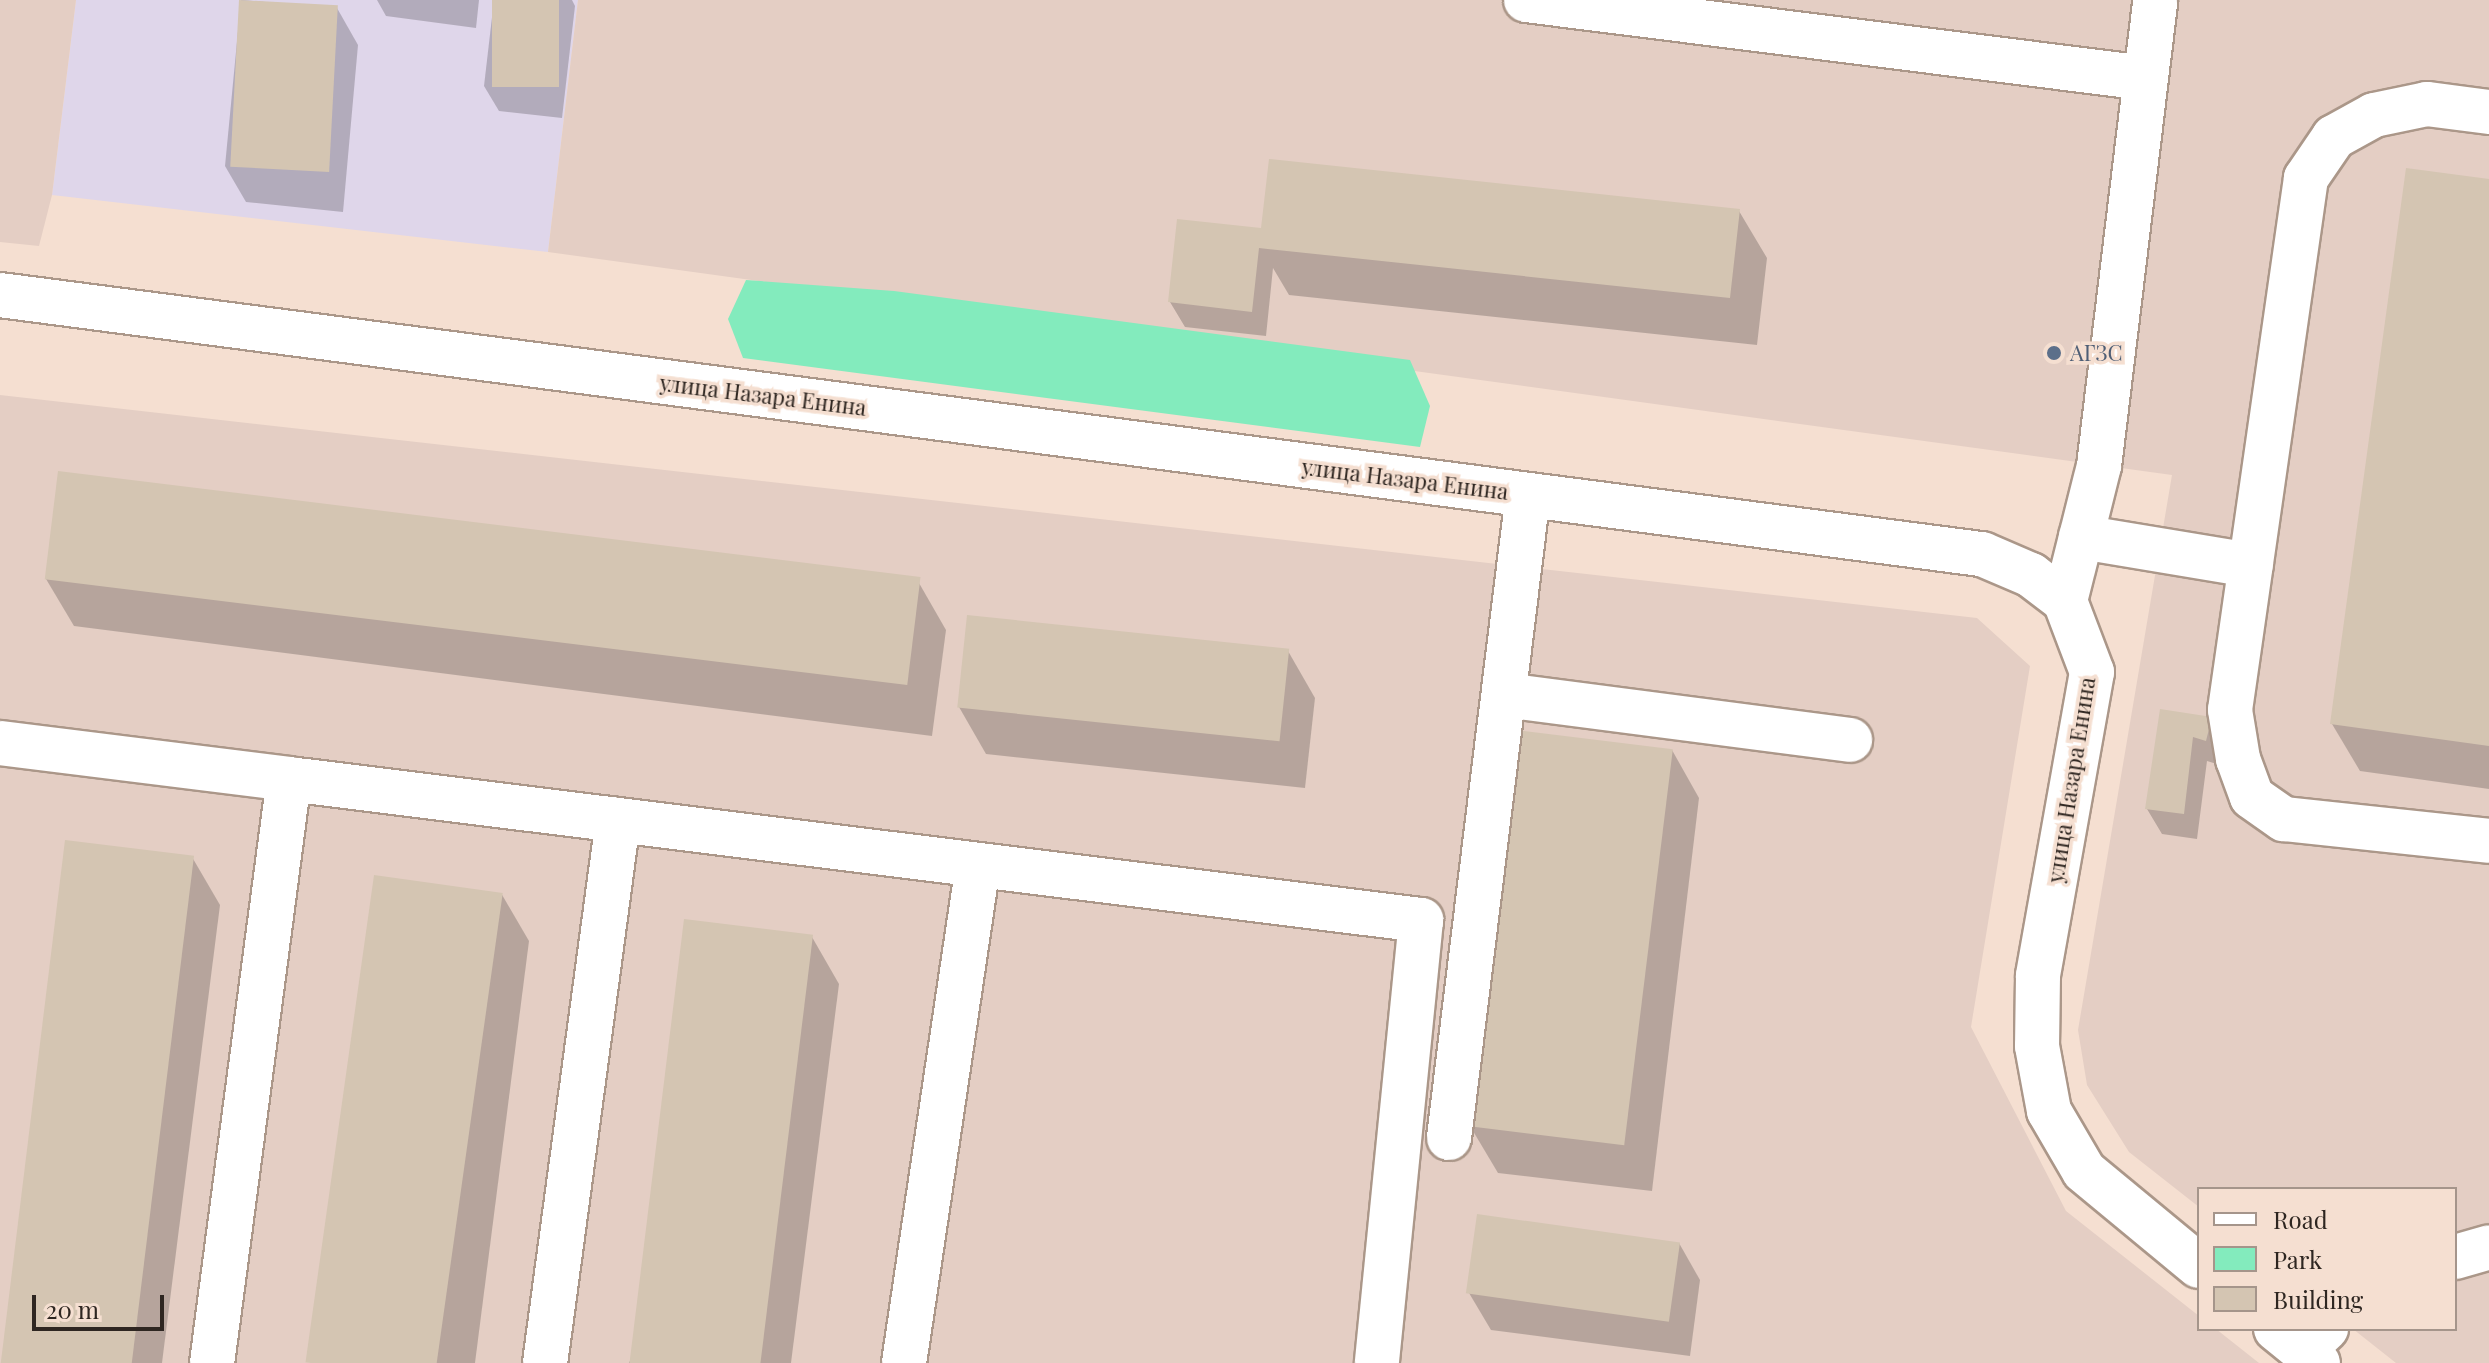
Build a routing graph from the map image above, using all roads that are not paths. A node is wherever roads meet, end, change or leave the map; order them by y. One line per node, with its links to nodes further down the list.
1 (1526, 0): 3 (main road)
2 (2155, 0): 3 (main road)
3 (2145, 78): 7 (main road)
4 (2489, 112): 8 (main road)
5 (0, 295): 6 (main road, улица Назара Енина)
6 (1528, 495): 9 (main road, улица Назара Енина); 10 (main road)
7 (2081, 537): 8 (main road); 9 (main road)
8 (2251, 565): 15 (main road)
9 (2065, 601): 20 (main road, улица Назара Енина)
10 (1504, 695): 11 (main road); 17 (main road)
11 (1850, 740)
12 (0, 743): 13 (main road)
13 (289, 779): 14 (main road); 21 (main road)
14 (618, 820): 16 (main road); 22 (main road)
15 (2489, 841)
16 (978, 865): 23 (main road); 24 (main road)
17 (1449, 1138)
18 (2489, 1247): 19 (main road)
19 (2457, 1256)
20 (2197, 1264)
21 (212, 1363)
22 (545, 1363)
23 (904, 1363)
24 (1377, 1363)

